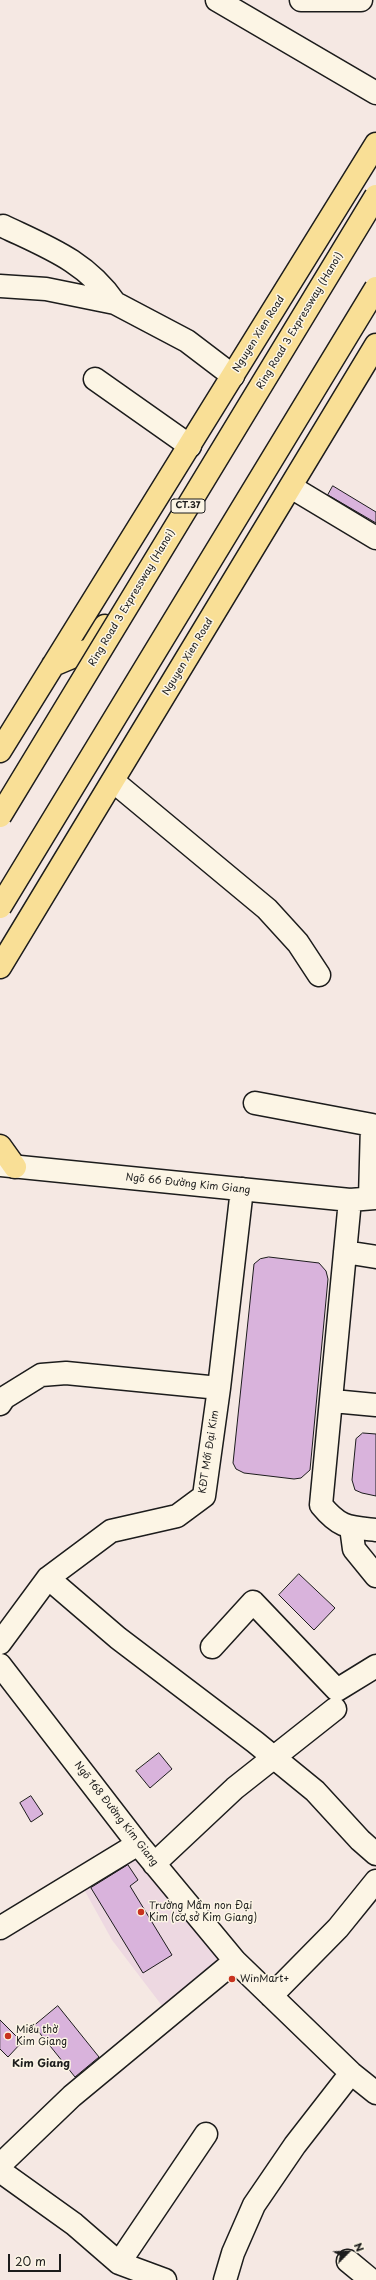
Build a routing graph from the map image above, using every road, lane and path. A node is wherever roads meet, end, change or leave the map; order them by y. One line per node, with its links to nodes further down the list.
1 (217, 0): 4 (street)
2 (302, 0): 3 (street)
3 (360, 0)
4 (376, 93)
5 (376, 144): 13 (main road, Nguyen Xien Road)
6 (376, 186): 18 (main road)
7 (376, 196): 21 (main road, Ring Road 3 Expressway (Hanoi) / CT.37, bridge)
8 (3, 226): 11 (street)
9 (0, 286): 11 (street)
10 (376, 288): 22 (main road, bridge)
11 (115, 303): 13 (street)
12 (376, 345): 16 (main road, Nguyen Xien Road)
13 (233, 376): 15 (main road, Nguyen Xien Road)
14 (95, 379): 15 (street)
15 (190, 446): 18 (main road, Nguyen Xien Road)
16 (290, 487): 17 (street); 20 (main road, Nguyen Xien Road)
17 (376, 538)
18 (53, 665): 19 (main road, Nguyen Xien Road)
19 (0, 751)
20 (114, 781): 23 (main road, Nguyen Xien Road); 24 (street)
21 (0, 816)
22 (0, 907)
23 (0, 968)
24 (319, 975)
25 (254, 1103): 29 (street)
26 (0, 1146): 27 (main road)
27 (8, 1166): 28 (street, Ngõ 66 Đường Kim Giang)
28 (242, 1189): 29 (street, Ngõ 66 Đường Kim Giang); 32 (street, KĐT Mới Đại Kim)
29 (365, 1199): 30 (street)
30 (345, 1252): 31 (street); 33 (street)
31 (376, 1257)
32 (219, 1388): 34 (street); 39 (street, KĐT Mới Đại Kim)
33 (332, 1401): 35 (street); 36 (street)
34 (0, 1404)
35 (376, 1405)
36 (351, 1527): 37 (street); 38 (street)
37 (376, 1530)
38 (376, 1576)
39 (48, 1578): 40 (street, KĐT Mới Đại Kim); 45 (street)
40 (0, 1643)
41 (212, 1647): 43 (street)
42 (0, 1665): 46 (street, Ngõ 168 Đường Kim Giang)
43 (376, 1666)
44 (335, 1709): 45 (street)
45 (273, 1757): 47 (street); 48 (street)
46 (138, 1844): 48 (street, Ngõ 168 Đường Kim Giang); 50 (street)
47 (376, 1854)
48 (154, 1864): 51 (street, Ngõ 168 Đường Kim Giang)
49 (376, 1881): 52 (street)
50 (0, 1928)
51 (235, 1961): 52 (street, Ngõ 168 Đường Kim Giang); 56 (street)
52 (271, 1996): 53 (street, Ngõ 168 Đường Kim Giang)
53 (351, 2073): 54 (street, Ngõ 168 Đường Kim Giang); 61 (street)
54 (376, 2094)
55 (206, 2134): 59 (street)
56 (0, 2165)
57 (0, 2171): 59 (street)
58 (348, 2261): 62 (street)
59 (119, 2263): 60 (street)
60 (165, 2280)
61 (225, 2280)
62 (371, 2280)

